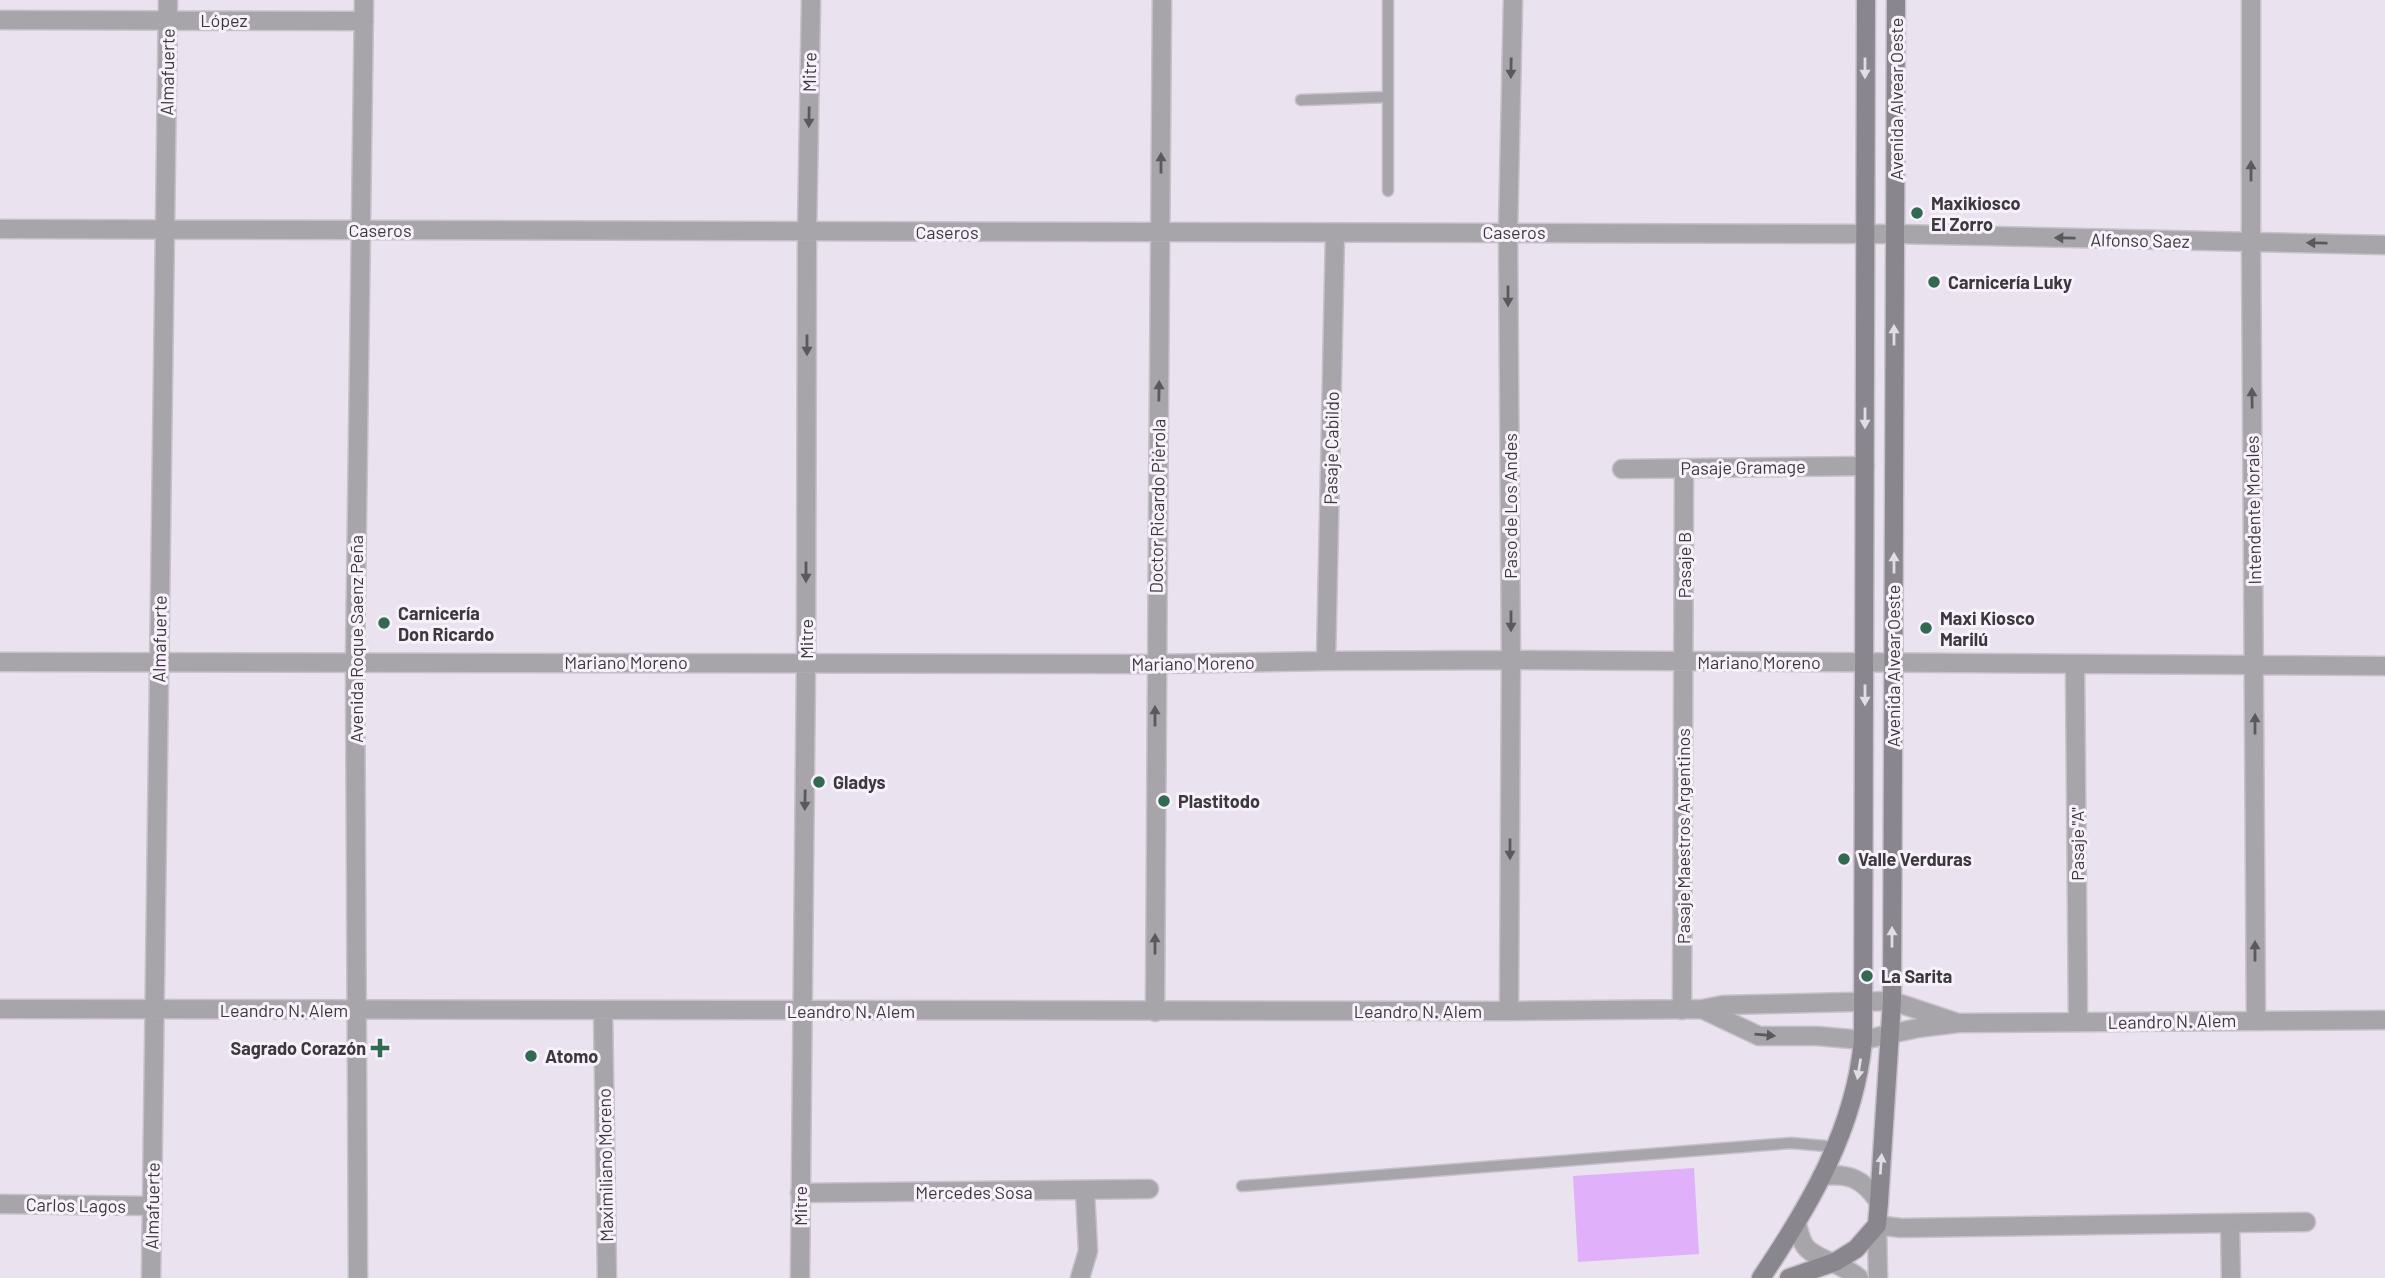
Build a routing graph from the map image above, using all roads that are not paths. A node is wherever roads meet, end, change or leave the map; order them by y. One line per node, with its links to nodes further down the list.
1 (168, 0): 11 (street, Almafuerte)
2 (364, 0): 12 (street, Avenida Roque Saenz Peña)
3 (810, 0): 21 (street, Mitre, one-way to 21)
4 (1161, 0): 19 (street, Doctor Ricardo Piérola, one-way to 4)
5 (1388, 0): 13 (lane)
6 (1513, 0): 20 (street, Paso de Los Andes, one-way to 20)
7 (1866, 0): 23 (main road, Avenida Alvear Oeste, one-way to 23)
8 (1896, 0): 24 (main road, Avenida Alvear Oeste)
9 (2251, 0): 25 (street, Intendente Morales, one-way to 9)
10 (0, 20): 11 (street, López)
11 (167, 20): 12 (street, López); 17 (street, Almafuerte)
12 (364, 21): 18 (street, Avenida Roque Saenz Peña)
13 (1388, 97): 14 (lane); 15 (lane)
14 (1301, 100)
15 (1388, 191)
16 (0, 229): 17 (street, Caseros)
17 (165, 229): 18 (street, Caseros); 36 (street, Almafuerte)
18 (360, 230): 21 (street, Caseros); 33 (street, Avenida Roque Saenz Peña)
19 (1161, 232): 21 (street, Caseros); 22 (street, Caseros); 39 (street, Doctor Ricardo Piérola, one-way to 19)
20 (1508, 232): 22 (street, Caseros); 23 (street, Caseros); 30 (street, Paso de Los Andes, one-way to 30)
21 (807, 233): 34 (street, Mitre, one-way to 34)
22 (1335, 234): 31 (street, Pasaje Cabildo)
23 (1865, 234): 24 (street, Caseros); 27 (main road, Avenida Alvear Oeste, one-way to 27)
24 (1895, 234): 25 (street, Alfonso Saez, one-way to 24); 38 (main road, Avenida Alvear Oeste, one-way to 24)
25 (2250, 242): 26 (street, Alfonso Saez, one-way to 25); 40 (street, Intendente Morales, one-way to 25)
26 (2385, 244)
27 (1865, 466): 28 (street, Pasaje Gramage); 37 (main road, Avenida Alvear Oeste)
28 (1684, 468): 29 (street, Pasaje Gramage); 35 (street, Pasaje B)
29 (1622, 469)
30 (1511, 660): 31 (street, Mariano Moreno); 35 (street, Mariano Moreno); 52 (street, Paso de Los Andes, one-way to 52)
31 (1326, 661): 39 (street, Mariano Moreno)
32 (0, 662): 36 (street, Mariano Moreno)
33 (355, 662): 34 (street, Mariano Moreno); 36 (street, Mariano Moreno); 48 (street, Avenida Roque Saenz Peña)
34 (806, 662): 39 (street, Mariano Moreno); 51 (street, Mitre, one-way to 51)
35 (1683, 662): 37 (street, Mariano Moreno); 50 (street, Pasaje Maestros Argentinos)
36 (159, 663): 46 (street, Almafuerte)
37 (1866, 663): 38 (street, Mariano Moreno); 43 (main road, Avenida Alvear Oeste, one-way to 43)
38 (1894, 663): 41 (street, Mariano Moreno); 44 (main road, Avenida Alvear Oeste, one-way to 38)
39 (1155, 664): 53 (street, Doctor Ricardo Piérola, one-way to 39)
40 (2254, 664): 41 (street, Mariano Moreno); 42 (street, Mariano Moreno); 54 (street, Intendente Morales, one-way to 40)
41 (2076, 666): 56 (street, Pasaje "A")
42 (2385, 666)
43 (1864, 1000): 44 (street, Leandro N. Alem); 47 (street, Leandro N. Alem); 59 (main road, Avenida Alvear Oeste)
44 (1892, 1001): 57 (street, Leandro N. Alem); 58 (main road, Avenida Alvear Oeste)
45 (0, 1009): 46 (street, Leandro N. Alem)
46 (155, 1009): 48 (street, Leandro N. Alem); 68 (street, Almafuerte)
47 (1702, 1009): 50 (street, Leandro N. Alem); 59 (street, Leandro N. Alem, one-way to 59)
48 (357, 1010): 49 (street, Leandro N. Alem); 75 (street, Avenida Roque Saenz Peña)
49 (603, 1010): 51 (street, Leandro N. Alem); 76 (street, Maximiliano Moreno)
50 (1682, 1010): 52 (street, Leandro N. Alem)
51 (802, 1011): 53 (street, Leandro N. Alem); 65 (street, Mitre)
52 (1509, 1011): 53 (street, Leandro N. Alem)
53 (1155, 1012)
54 (2256, 1020): 55 (street, Leandro N. Alem); 56 (street, Leandro N. Alem)
55 (2385, 1020)
56 (2078, 1022): 57 (street, Leandro N. Alem)
57 (1958, 1023): 58 (street, Leandro N. Alem)
58 (1891, 1034): 59 (street, Leandro N. Alem); 66 (main road, Avenida Alvear Oeste, one-way to 58)
59 (1863, 1040): 60 (main road, Avenida Alvear Oeste, one-way to 60)
60 (1837, 1147): 61 (main road, Avenida Alvear Oeste); 62 (lane)
61 (1822, 1175): 66 (street); 71 (main road, Avenida Alvear Oeste)
62 (1242, 1186)
63 (1149, 1189): 64 (street, Mercedes Sosa)
64 (1086, 1191): 65 (street, Mercedes Sosa); 78 (street)
65 (800, 1193): 77 (street, Mitre)
66 (1879, 1202): 72 (main road, Avenida Alvear Oeste)
67 (0, 1204): 68 (street, Carlos Lagos)
68 (152, 1206): 74 (street, Almafuerte)
69 (2306, 1222): 70 (street)
70 (2230, 1223): 72 (street); 83 (street)
71 (1797, 1225): 73 (street); 79 (main road, Avenida Alvear Oeste)
72 (1877, 1225): 73 (main road); 82 (street)
73 (1835, 1262): 80 (main road); 81 (street)
74 (151, 1278)
75 (358, 1278)
76 (607, 1278)
77 (800, 1278)
78 (1080, 1278)
79 (1762, 1278)
80 (1789, 1278)
81 (1859, 1278)
82 (1878, 1278)
83 (2231, 1278)

